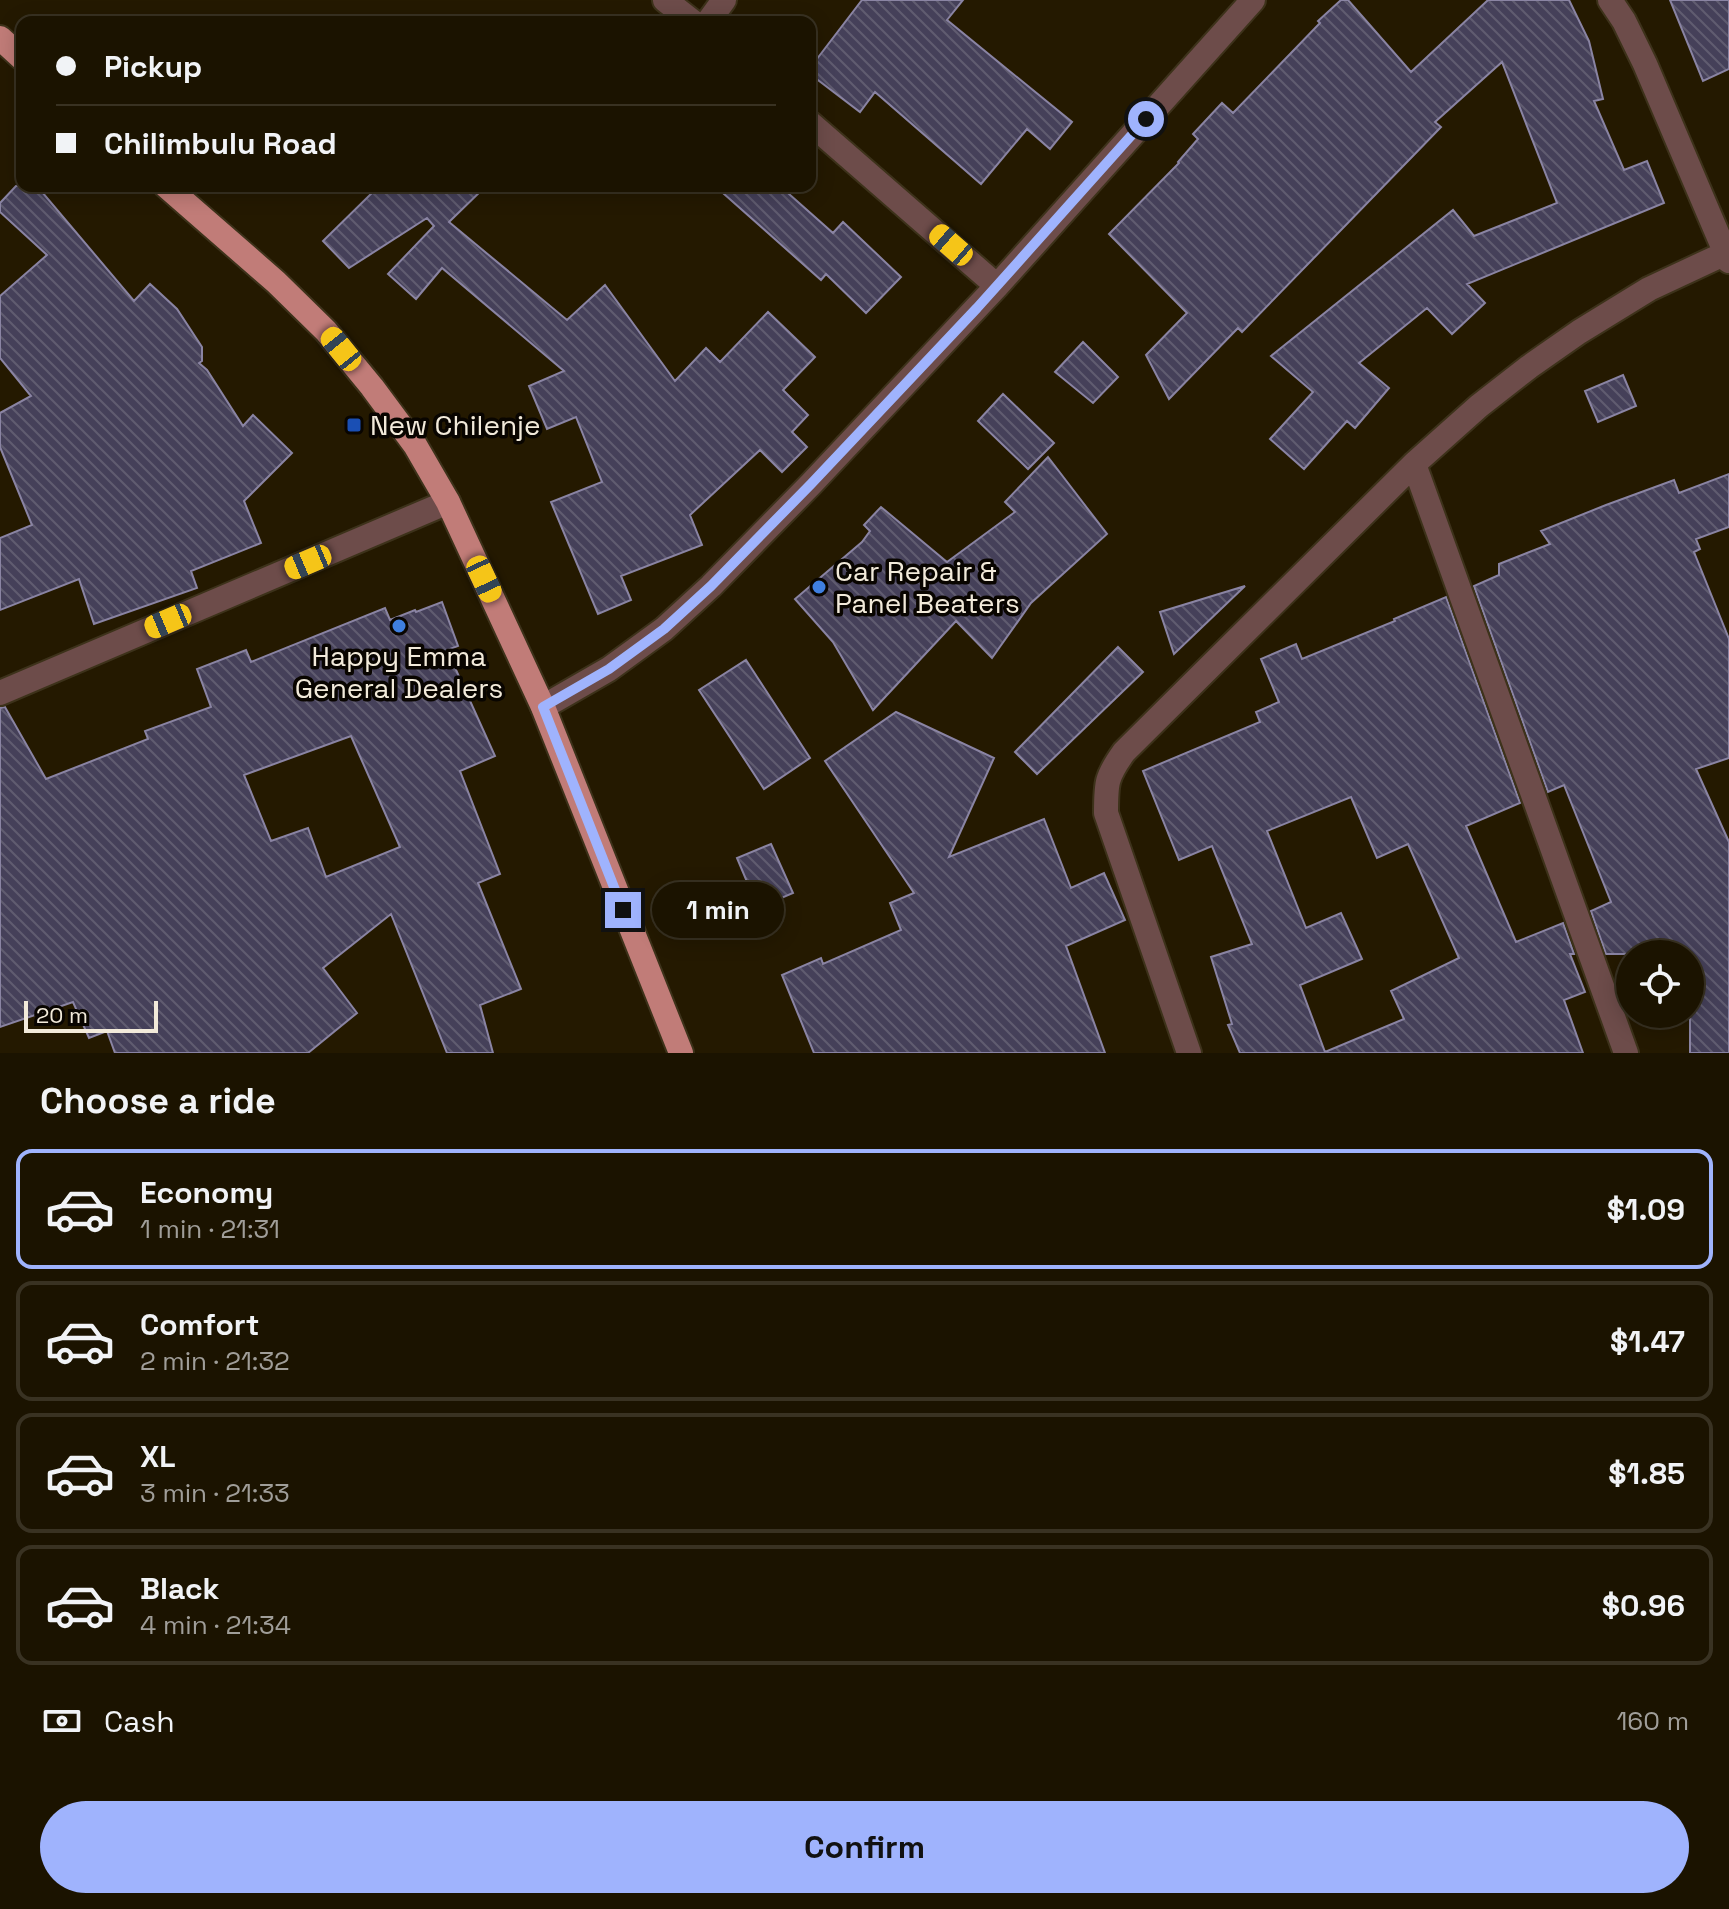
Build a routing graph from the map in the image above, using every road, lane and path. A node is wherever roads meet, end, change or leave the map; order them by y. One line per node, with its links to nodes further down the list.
1 (665, 0): 4 (street)
2 (1253, 0): 10 (street)
3 (1610, 0): 9 (street)
4 (685, 16)
5 (0, 38): 6 (main road)
6 (16, 53)
7 (816, 128): 10 (street)
8 (173, 192): 12 (main road)
9 (1727, 257): 11 (street)
10 (997, 286): 14 (street)
11 (1414, 464): 16 (street); 17 (street)
12 (448, 502): 13 (street); 14 (main road)
13 (0, 693)
14 (543, 707): 15 (main road)
15 (681, 1053)
16 (1189, 1053)
17 (1626, 1053)

